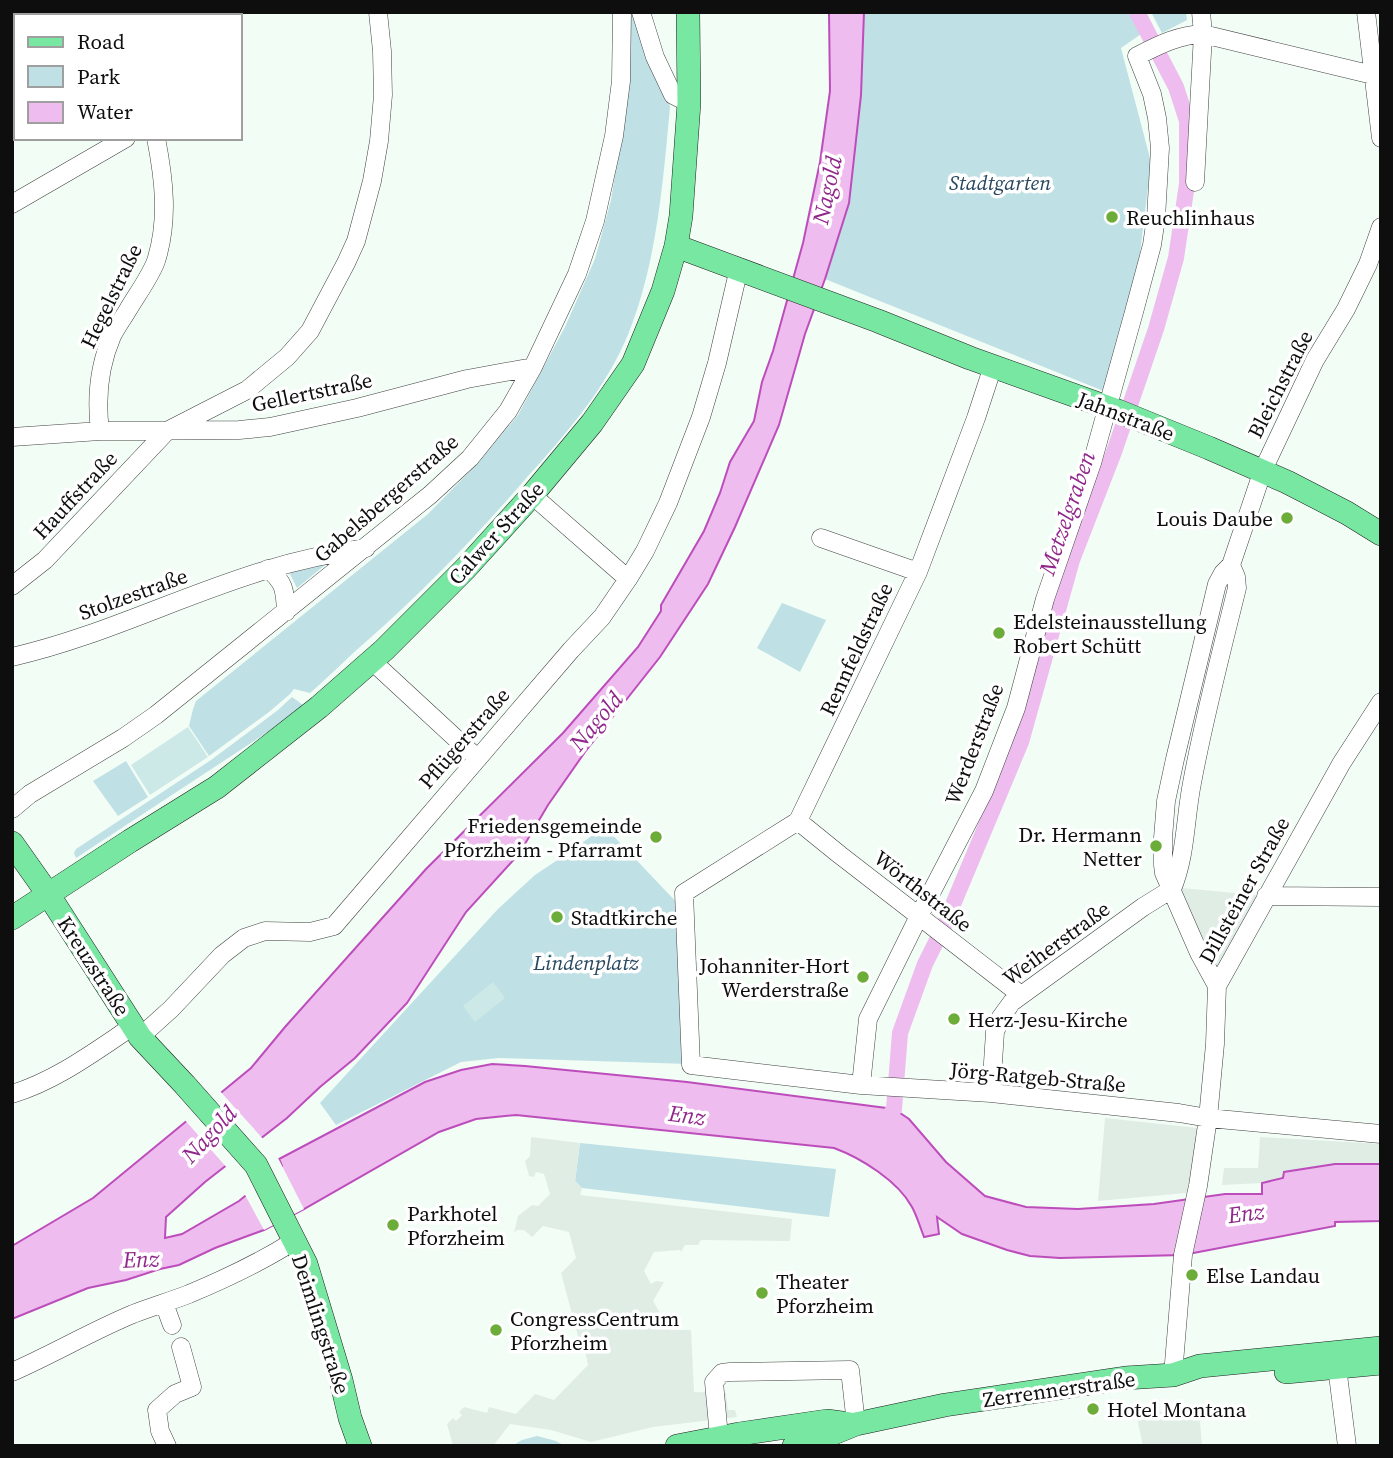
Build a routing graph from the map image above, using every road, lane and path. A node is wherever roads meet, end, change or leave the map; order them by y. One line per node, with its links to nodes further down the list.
1 (379, 12): 22 (street)
2 (622, 12): 19 (street, Gabelsbergerstraße)
3 (641, 12): 9 (street)
4 (688, 12): 9 (main road, Calwer Straße)
5 (1200, 12): 7 (street)
6 (1366, 12): 8 (street)
7 (1203, 34): 8 (street); 13 (street); 20 (street, Werderstraße)
8 (1377, 75): 10 (street)
9 (689, 103): 16 (main road, Calwer Straße)
10 (1381, 138)
11 (123, 140): 14 (street)
12 (156, 140): 21 (street, Hegelstraße)
13 (1195, 182)
14 (12, 204)
15 (1381, 227): 24 (street, Bleichstraße)
16 (676, 246): 17 (main road); 25 (main road, Calwer Straße)
17 (741, 270): 18 (main road, Jahnstraße); 32 (street, Pflügerstraße)
18 (993, 366): 20 (main road, Jahnstraße); 31 (street, Rennfeldstraße)
19 (533, 367): 22 (street, Gellertstraße); 28 (street, Gabelsbergerstraße)
20 (1113, 410): 24 (main road, Jahnstraße); 49 (street, Werderstraße)
21 (100, 431): 22 (street, Gellertstraße); 23 (street, Gellertstraße)
22 (167, 431): 33 (street, Hauffstraße)
23 (12, 437)
24 (1263, 470): 26 (main road, Jahnstraße); 29 (street, Bleichstraße)
25 (532, 495): 32 (street); 36 (main road, Calwer Straße)
26 (1381, 534)
27 (821, 538): 31 (street)
28 (366, 548): 30 (street, Stolzestraße); 34 (street, Gabelsbergerstraße)
29 (1231, 565): 38 (street, Bleichstraße); 39 (street, Bleichstraße)
30 (268, 569): 34 (street); 35 (street, Stolzestraße)
31 (918, 572): 42 (street, Rennfeldstraße)
32 (628, 579): 40 (street, Pflügerstraße)
33 (12, 586)
34 (286, 612): 41 (street, Gabelsbergerstraße)
35 (12, 657)
36 (372, 661): 40 (street); 45 (main road, Calwer Straße)
37 (1381, 702): 46 (street, Dillsteiner Straße)
38 (1189, 703): 39 (street); 44 (street, Bleichstraße)
39 (1208, 708): 44 (street, Bleichstraße)
40 (477, 758): 52 (street, Pflügerstraße)
41 (12, 809)
42 (798, 821): 49 (street, Wörthstraße); 53 (street, Jörg-Ratgeb-Straße)
43 (12, 843): 45 (main road, Kreuzstraße)
44 (1172, 889): 50 (street, Bleichstraße); 51 (street, Weiherstraße)
45 (48, 894): 48 (main road, Calwer Straße); 52 (main road, Kreuzstraße)
46 (1266, 896): 47 (street); 50 (street, Dillsteiner Straße)
47 (1381, 897)
48 (12, 918)
49 (924, 921): 51 (street, Wörthstraße); 53 (street, Werderstraße)
50 (1217, 986): 56 (street, Dillsteiner Straße)
51 (1021, 995): 54 (street, Weiherstraße)
52 (136, 1032): 55 (street); 58 (main road, Kreuzstraße)
53 (866, 1085): 54 (street, Jörg-Ratgeb-Straße)
54 (991, 1093): 56 (street, Jörg-Ratgeb-Straße)
55 (12, 1094)
56 (1208, 1118): 57 (street, Jörg-Ratgeb-Straße); 66 (street, Dillsteiner Straße)
57 (1381, 1134)
58 (292, 1236): 59 (street); 67 (main road, Deimlingstraße)
59 (164, 1303): 60 (street); 65 (street)
60 (172, 1325)
61 (181, 1347): 70 (street)
62 (1381, 1348): 66 (main road, Zerrennerstraße)
63 (1381, 1363): 64 (main road, Zerrennerstraße)
64 (1338, 1367): 66 (main road, Zerrennerstraße); 75 (street)
65 (12, 1372)
66 (1173, 1375): 68 (main road, Zerrennerstraße)
67 (350, 1418): 71 (main road, Deimlingstraße); 72 (main road, Deimlingstraße)
68 (856, 1424): 69 (main road); 69 (street); 74 (main road)
69 (719, 1437): 73 (main road)
70 (167, 1446)
71 (341, 1446)
72 (360, 1446)
73 (677, 1446)
74 (794, 1446)
75 (1348, 1446)

